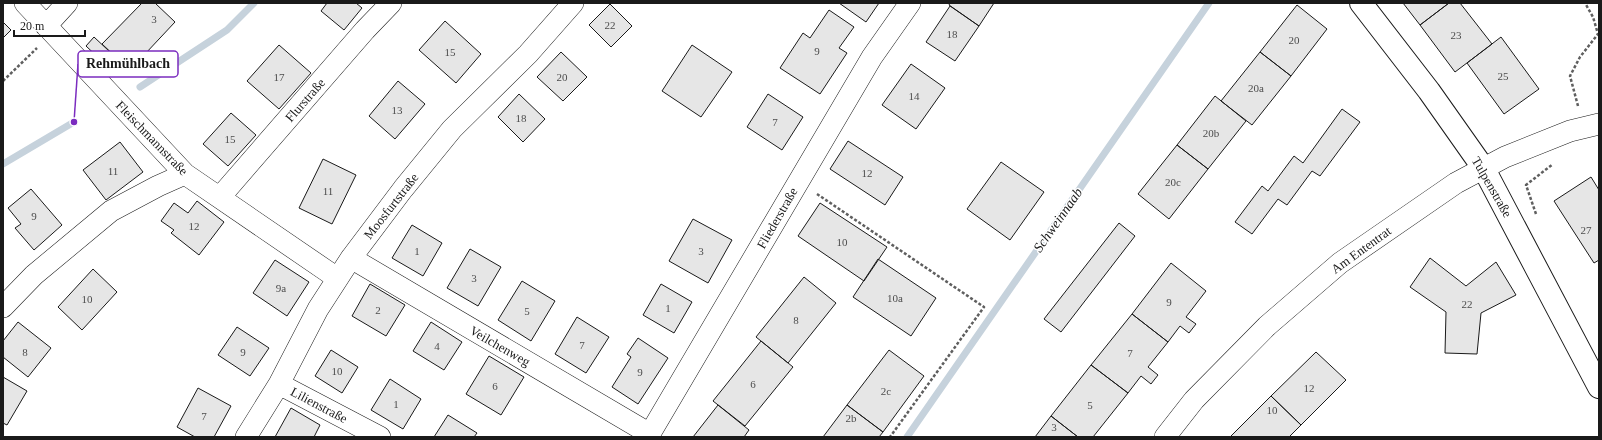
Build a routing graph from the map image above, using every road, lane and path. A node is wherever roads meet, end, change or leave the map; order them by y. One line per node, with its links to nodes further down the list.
1 (25, 3): 8 (street, Fleischmannstraße)
2 (67, 3): 8 (street)
3 (391, 3): 15 (street, Flurstraße)
4 (573, 3): 17 (street, Moosfurtstraße)
5 (910, 3): 14 (street, Fliederstraße)
6 (1361, 3): 12 (street, Tulpenstraße)
7 (1585, 3): 10 (path)
8 (46, 26): 9 (path); 13 (street, Fleischmannstraße)
9 (3, 81)
10 (1590, 126): 12 (street, Am Ententrat)
11 (1554, 163): 16 (path)
12 (1484, 169): 21 (street, Tulpenstraße); 26 (street, Am Ententrat)
13 (185, 174): 15 (street, Fleischmannstraße); 19 (street)
14 (798, 181): 22 (street, Fliederstraße); 25 (path)
15 (220, 197): 18 (street, Fleischmannstraße)
16 (1538, 218)
17 (351, 258): 18 (street, Moosfurtstraße); 22 (street, Veilchenweg)
18 (338, 278): 20 (street, Moosfurtstraße)
19 (3, 307)
20 (279, 384): 23 (street, Moosfurtstraße); 24 (street, Lilienstraße)
21 (1599, 387)
22 (649, 435)
23 (246, 437)
24 (380, 437)
25 (890, 437)
26 (1165, 437)

